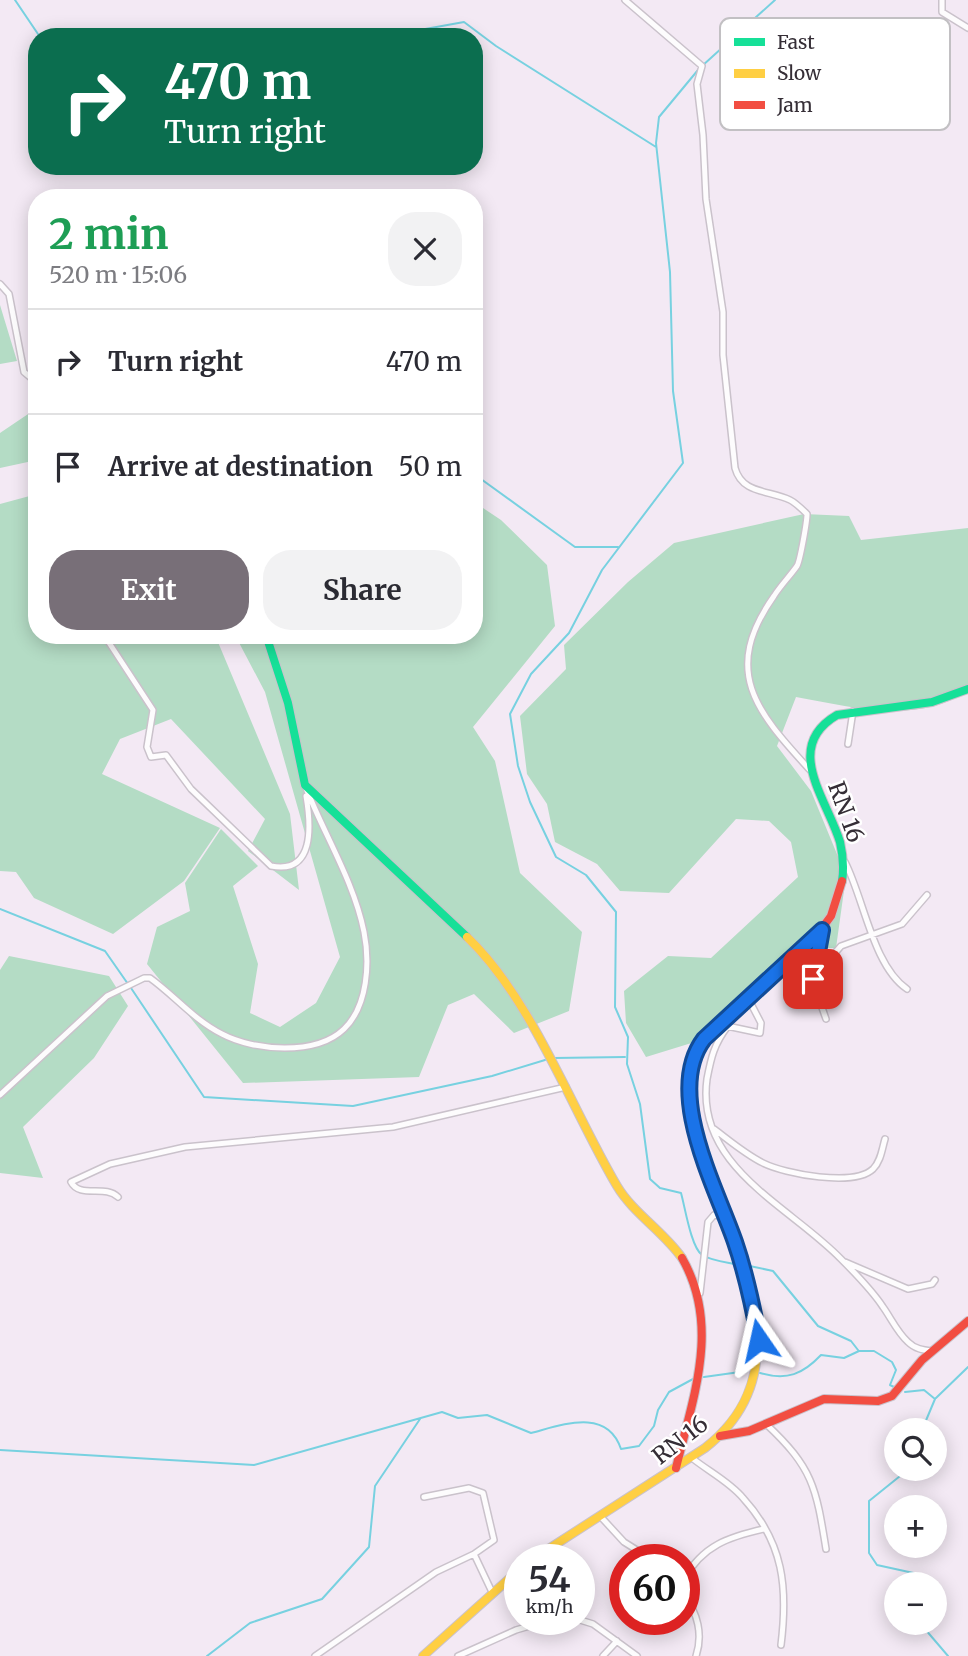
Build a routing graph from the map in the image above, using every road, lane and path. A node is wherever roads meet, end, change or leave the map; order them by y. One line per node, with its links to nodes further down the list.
1 (625, 0): 11 (street)
2 (942, 0): 3 (street)
3 (968, 28)
4 (0, 284): 5 (street)
5 (28, 375)
6 (110, 644): 12 (street)
7 (269, 644): 12 (main road)
8 (968, 689): 9 (main road, RN 16 / RN 16)
9 (853, 710): 10 (street); 11 (main road, RN 16 / RN 16)
10 (848, 744)
11 (811, 771): 13 (main road, RN 16 / RN 16)
12 (305, 785): 22 (main road); 23 (street)
13 (842, 856): 15 (main road, RN 16 / RN 16); 16 (street)
14 (927, 895): 16 (street)
15 (822, 930): 17 (street); 19 (main road, RN 16 / RN 16)
16 (873, 936): 17 (street); 18 (street)
17 (813, 979): 20 (street)
18 (907, 989)
19 (748, 998): 21 (main road, RN 16 / RN 16); 21 (street)
20 (826, 1019)
21 (724, 1025): 24 (street); 27 (main road, RN 16 / RN 16)
22 (566, 1087): 26 (street); 30 (main road)
23 (0, 1095)
24 (711, 1127): 25 (street); 28 (street)
25 (885, 1139)
26 (118, 1197)
27 (726, 1218): 30 (street); 34 (main road, RN 16 / RN 16)
28 (843, 1260): 29 (street); 32 (street)
29 (935, 1280)
30 (700, 1296): 36 (main road)
31 (968, 1321): 32 (main road)
32 (932, 1350): 33 (main road)
33 (766, 1424): 34 (main road); 42 (street)
34 (720, 1436): 35 (main road, RN 16 / RN 16)
35 (692, 1458): 36 (main road, RN 16 / RN 16); 39 (street)
36 (676, 1468): 38 (main road, RN 16 / RN 16)
37 (425, 1497): 43 (street)
38 (601, 1517): 40 (main road, RN 16 / RN 16); 41 (street)
39 (764, 1529): 44 (street); 51 (street)
40 (557, 1544)
41 (627, 1544)
42 (826, 1549)
43 (474, 1554): 46 (street); 52 (street)
44 (700, 1555)
45 (504, 1582): 46 (main road)
46 (492, 1592): 53 (main road)
47 (595, 1626): 50 (street)
48 (506, 1635): 54 (street)
49 (699, 1635): 57 (street)
50 (617, 1642): 55 (street); 56 (street)
51 (781, 1645)
52 (315, 1656)
53 (423, 1656)
54 (458, 1656)
55 (603, 1656)
56 (637, 1656)
57 (696, 1656)

